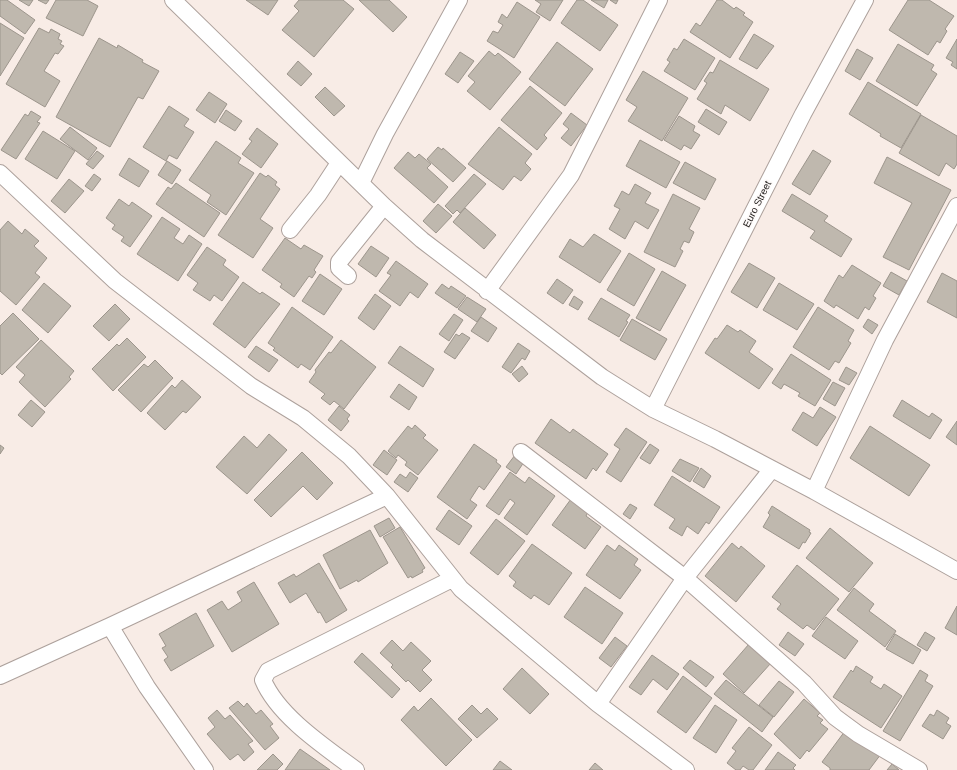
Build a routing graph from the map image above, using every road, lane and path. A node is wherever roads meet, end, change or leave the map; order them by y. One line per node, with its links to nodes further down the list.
1 (173, 0): 5 (street)
2 (459, 0): 7 (street)
3 (659, 0): 12 (street)
4 (865, 0): 13 (street, Euro Street)
5 (339, 163): 7 (street); 10 (street)
6 (0, 173): 17 (street)
7 (361, 184): 8 (street)
8 (384, 206): 11 (street); 12 (street)
9 (957, 206): 16 (street)
10 (290, 230)
11 (348, 276)
12 (487, 290): 13 (street)
13 (653, 409): 15 (street)
14 (521, 452): 19 (street)
15 (772, 469): 16 (street); 19 (street)
16 (814, 491): 18 (street)
17 (387, 496): 20 (street); 21 (street)
18 (957, 571)
19 (685, 578): 23 (street); 27 (street)
20 (452, 579): 23 (street); 25 (street)
21 (110, 626): 22 (street); 24 (street)
22 (0, 676)
23 (598, 704): 26 (street)
24 (205, 770)
25 (356, 770)
26 (686, 770)
27 (919, 770)

